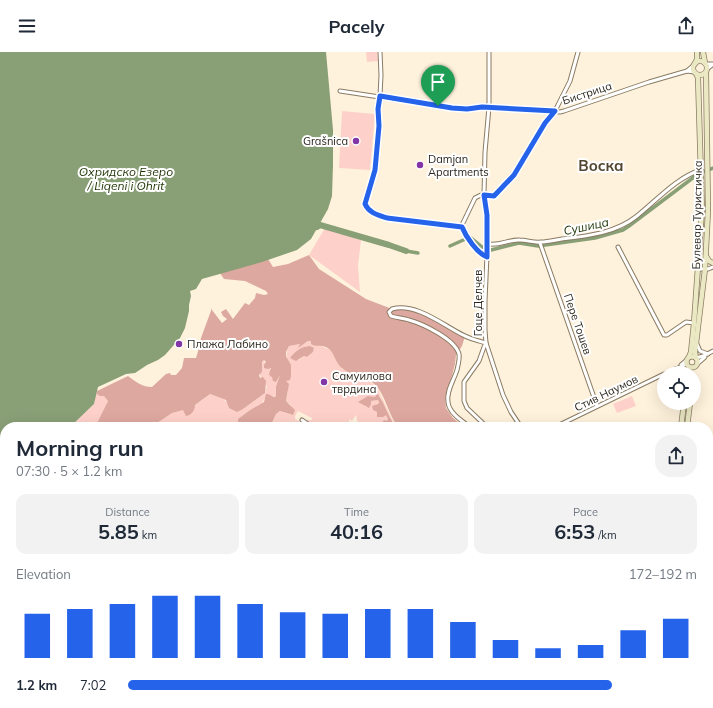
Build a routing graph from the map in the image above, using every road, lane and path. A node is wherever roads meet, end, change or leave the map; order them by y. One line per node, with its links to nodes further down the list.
1 (380, 52): 12 (street)
2 (489, 52): 13 (street, Гоце Делчев)
3 (578, 52): 14 (street)
4 (697, 52): 7 (main road)
5 (703, 52): 8 (main road, Булевар Туристичка)
6 (713, 64): 8 (street)
7 (694, 65): 8 (main road); 9 (street); 10 (main road, Булевар Туристичка)
8 (706, 68): 10 (main road); 21 (main road, Булевар Туристичка)
9 (687, 71): 10 (street, Бистрица); 14 (street, Бистрица)
10 (696, 74): 15 (main road, Булевар Туристичка)
11 (340, 91): 12 (street, Бистрица)
12 (380, 96): 13 (street, Бистрица); 17 (street)
13 (489, 107): 14 (street, Бистрица); 16 (street, Гоце Делчев)
14 (555, 111): 16 (street)
15 (701, 170): 19 (street); 25 (main road, Булевар Туристичка)
16 (484, 195): 17 (street); 18 (street, Гоце Делчев)
17 (462, 227): 22 (street)
18 (488, 244): 19 (street); 22 (street, Гоце Делчев)
19 (540, 245): 38 (street, Пере Тошев)
20 (618, 247): 27 (street)
21 (706, 256): 23 (main road); 26 (main road, Булевар Туристичка)
22 (487, 257): 28 (street, Гоце Делчев)
23 (713, 263)
24 (713, 267): 26 (street)
25 (698, 269): 26 (street); 27 (main road, Булевар Туристичка)
26 (705, 270): 29 (main road, Булевар Туристичка)
27 (694, 322): 33 (main road, Булевар Туристичка)
28 (486, 343): 43 (street); 44 (street); 45 (street, Гоце Делчев)
29 (696, 343): 31 (street); 32 (main road, Булевар Туристичка)
30 (713, 351): 31 (street)
31 (708, 354): 32 (street)
32 (696, 361): 33 (main road); 33 (main road); 36 (main road, Булевар Туристичка)
33 (688, 362): 34 (street); 35 (main road, Булевар Туристичка)
34 (681, 366)
35 (687, 366)
36 (695, 366)
37 (657, 377): 38 (street, Стив Наумов)
38 (597, 406): 46 (street, Стив Наумов)
39 (683, 410): 47 (main road)
40 (689, 410): 48 (main road)
41 (302, 420): 42 (street)
42 (305, 422)
43 (464, 422)
44 (482, 422)
45 (517, 422)
46 (565, 422)
47 (682, 422)
48 (688, 422)
49 (441, 708): 50 (street)
50 (446, 708)

